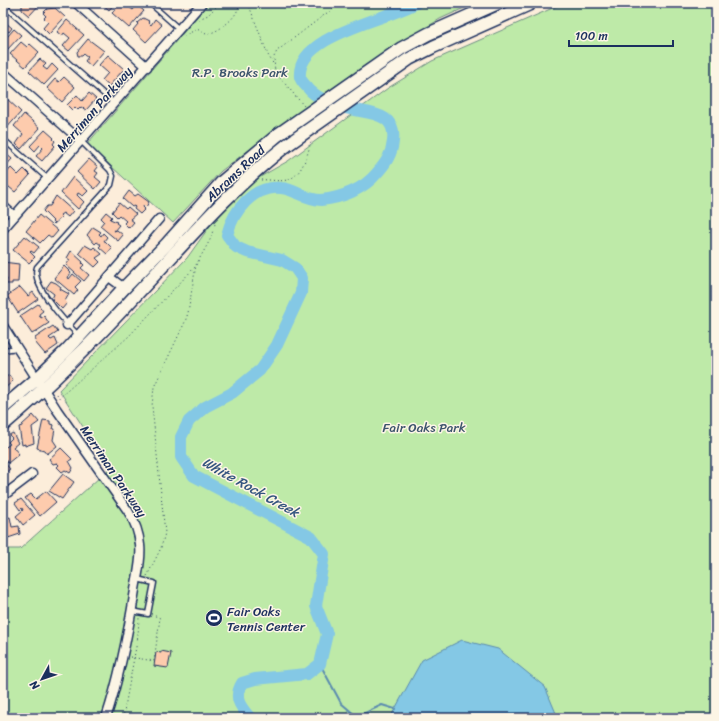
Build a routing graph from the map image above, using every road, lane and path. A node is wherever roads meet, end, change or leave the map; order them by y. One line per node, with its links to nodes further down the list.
1 (76, 3): 17 (street)
2 (150, 3): 14 (lane)
3 (202, 3): 14 (street, Merriman Parkway)
4 (220, 3): 12 (path)
5 (239, 3): 15 (path)
6 (248, 3): 16 (path)
7 (340, 3): 16 (path)
8 (498, 3): 33 (main road, Abrams Road, bridge)
9 (532, 3): 34 (main road, Abrams Road, bridge)
10 (3, 5): 19 (lane)
11 (202, 16): 12 (path)
12 (200, 18): 13 (path)
13 (197, 20)
14 (179, 29): 17 (street, Merriman Parkway)
15 (188, 31)
16 (274, 65): 20 (path)
17 (147, 67): 19 (street, Merriman Parkway)
18 (3, 72): 23 (street)
19 (114, 104): 23 (street, Merriman Parkway)
20 (306, 108)
21 (312, 138): 25 (path)
22 (3, 139): 24 (lane)
23 (81, 141): 24 (street, Merriman Parkway); 35 (lane)
24 (48, 179): 27 (street, Merriman Parkway)
25 (257, 181)
26 (3, 206): 27 (street)
27 (14, 216): 30 (street, Merriman Parkway)
28 (159, 219): 32 (street)
29 (216, 220): 31 (path)
30 (3, 229)
31 (196, 265): 41 (path); 46 (path)
32 (109, 277): 33 (street); 35 (street)
33 (124, 288): 34 (main road); 37 (main road, Abrams Road)
34 (135, 297): 41 (main road, Abrams Road)
35 (67, 325): 37 (lane)
36 (3, 326): 38 (street, Merriman Parkway)
37 (80, 336): 40 (main road, Abrams Road)
38 (18, 348): 39 (lane); 40 (street, Merriman Parkway)
39 (3, 350)
40 (38, 378): 41 (street, Merriman Parkway); 42 (main road, Abrams Road)
41 (50, 391): 43 (main road, Abrams Road); 46 (street, Merriman Parkway)
42 (3, 408)
43 (3, 425)
44 (32, 474): 45 (street)
45 (3, 496)
46 (140, 580): 47 (street, Merriman Parkway); 48 (lane)
47 (135, 612): 48 (lane); 49 (street, Merriman Parkway); 50 (path)
48 (148, 614): 50 (path)
49 (123, 656): 50 (path); 51 (street, Merriman Parkway)
50 (135, 658): 52 (path)
51 (106, 718)
52 (124, 718)

